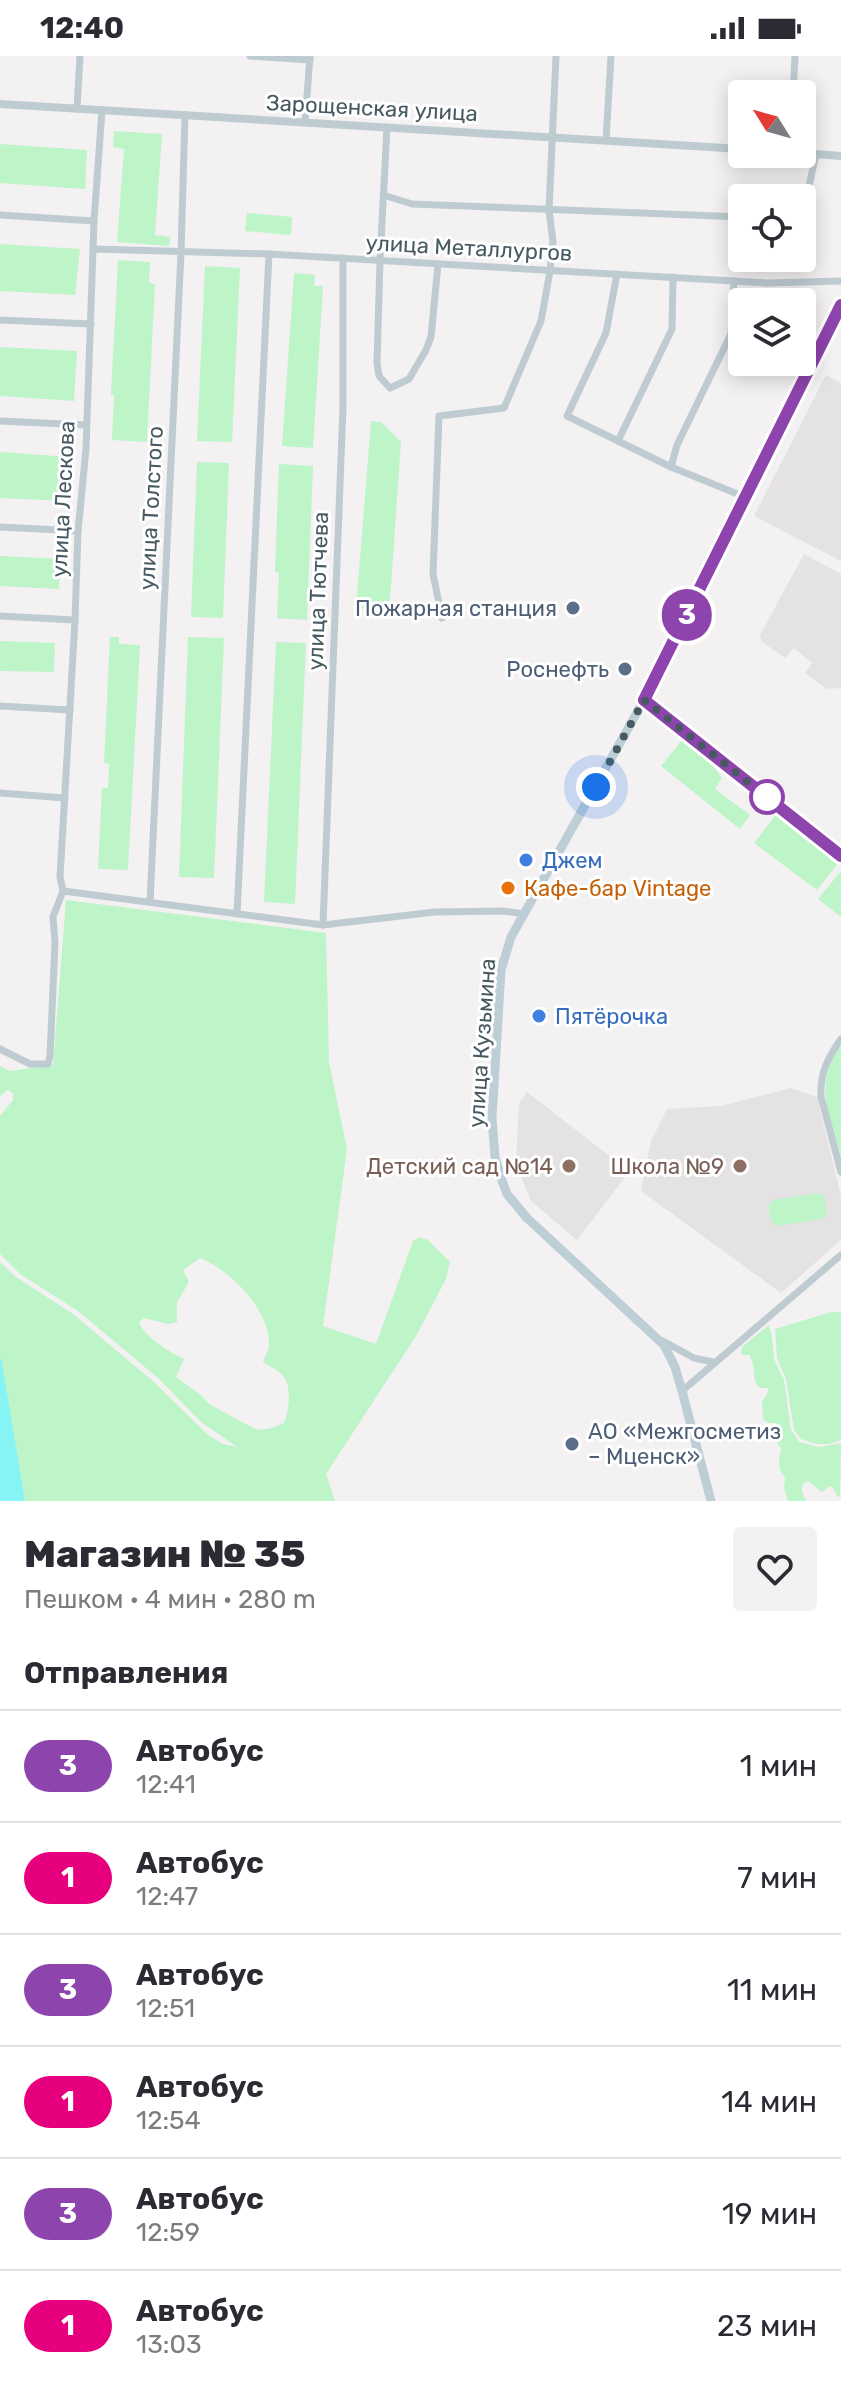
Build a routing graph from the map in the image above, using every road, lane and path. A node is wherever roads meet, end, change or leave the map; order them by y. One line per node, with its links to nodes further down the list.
1 (80, 56): 9 (street)
2 (250, 56): 6 (street)
3 (556, 56): 14 (street)
4 (611, 56): 15 (street)
5 (795, 56): 7 (street)
6 (310, 58): 12 (street)
7 (794, 80)
8 (0, 104): 9 (street, Зарощенская улица)
9 (77, 109): 10 (street, Зарощенская улица)
10 (102, 110): 11 (street, Зарощенская улица); 23 (street, улица Лескова)
11 (185, 115): 12 (street, Зарощенская улица); 25 (street, улица Толстого)
12 (305, 122): 13 (street, Зарощенская улица)
13 (387, 127): 14 (street, Зарощенская улица); 19 (street)
14 (553, 137): 15 (street, Зарощенская улица); 20 (street)
15 (606, 140): 16 (street, Зарощенская улица)
16 (728, 148)
17 (816, 154): 18 (street)
18 (841, 156)
19 (383, 195): 20 (street); 28 (street)
20 (549, 210): 22 (street); 30 (street)
21 (0, 215): 23 (street)
22 (728, 216)
23 (94, 221): 24 (street, улица Лескова)
24 (94, 249): 25 (street, улица Металлургов); 37 (street, улица Лескова)
25 (181, 253): 26 (street, улица Металлургов); 55 (street, улица Толстого)
26 (269, 254): 27 (street, улица Металлургов); 56 (street)
27 (343, 258): 28 (street, улица Металлургов); 58 (street, улица Тютчева)
28 (380, 261): 29 (street, улица Металлургов); 29 (street)
29 (438, 264): 30 (street, улица Металлургов)
30 (550, 271): 31 (street, улица Металлургов); 46 (street)
31 (617, 274): 32 (street, улица Металлургов); 40 (street)
32 (673, 277): 33 (street, улица Металлургов); 40 (street)
33 (734, 281): 34 (street, улица Металлургов); 41 (street)
34 (841, 281)
35 (841, 305): 42 (main road, улица Кузьмина)
36 (0, 320): 37 (street)
37 (91, 324): 39 (street, улица Лескова)
38 (0, 421): 39 (street)
39 (86, 425): 44 (street, улица Лескова)
40 (618, 441): 41 (street)
41 (671, 467): 42 (street)
42 (745, 497): 48 (main road, улица Кузьмина)
43 (0, 527): 44 (street)
44 (78, 531): 47 (street, улица Лескова)
45 (0, 616): 47 (street)
46 (442, 618)
47 (75, 620): 50 (street, улица Лескова)
48 (644, 700): 53 (street); 57 (main road, улица Кузьмина)
49 (0, 706): 50 (street)
50 (70, 710): 52 (street, улица Лескова)
51 (0, 793): 52 (street)
52 (65, 798): 54 (street, улица Лескова)
53 (841, 856)
54 (63, 891): 55 (street); 60 (street, улица Лескова)
55 (150, 902): 56 (street)
56 (237, 914): 58 (street)
57 (525, 914): 58 (street); 63 (main road, улица Кузьмина)
58 (323, 925)
59 (841, 1039): 61 (street)
60 (0, 1049)
61 (841, 1172)
62 (841, 1255): 64 (street)
63 (658, 1338): 64 (street); 65 (main road, улица Кузьмина)
64 (713, 1362): 65 (street)
65 (682, 1391): 66 (main road, улица Кузьмина)
66 (711, 1501)

